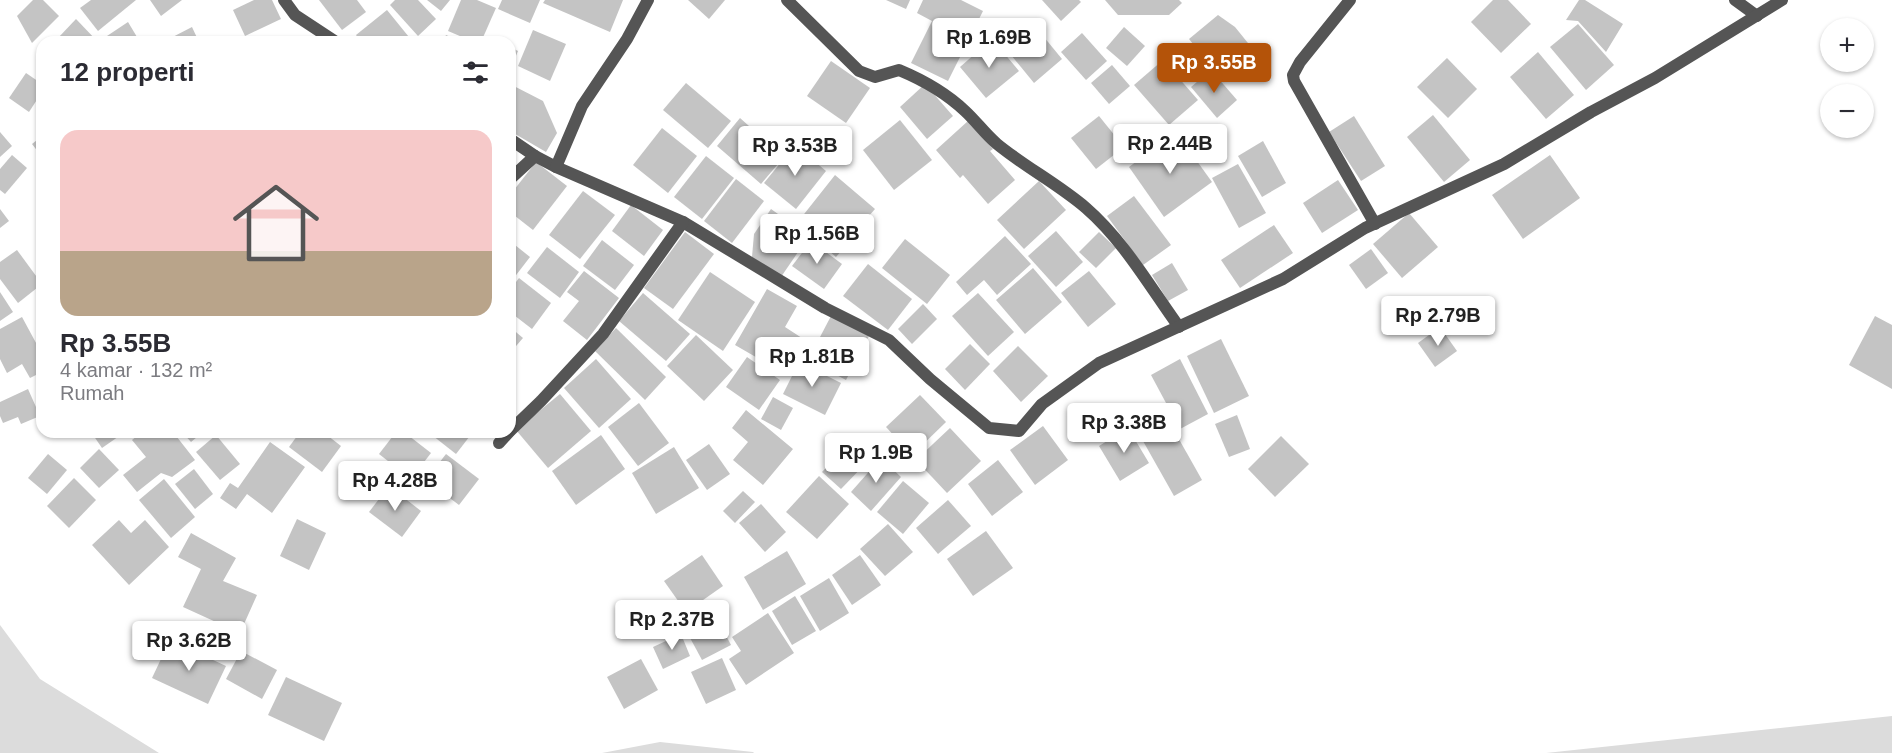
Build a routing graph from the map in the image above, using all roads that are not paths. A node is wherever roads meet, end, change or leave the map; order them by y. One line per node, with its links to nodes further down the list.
1 (284, 0): 8 (street)
2 (648, 0): 11 (street)
3 (787, 0): 15 (street)
4 (1350, 0): 14 (street)
5 (1735, 0): 7 (street)
6 (1782, 0): 7 (street)
7 (1757, 16): 14 (street)
8 (327, 36)
9 (516, 143): 10 (street)
10 (535, 156): 11 (street); 12 (street)
11 (556, 166): 13 (street)
12 (516, 173)
13 (683, 222): 15 (street); 16 (street)
14 (1375, 224): 15 (street)
15 (1179, 327)
16 (516, 425)
17 (504, 438): 18 (street)
18 (499, 443)

